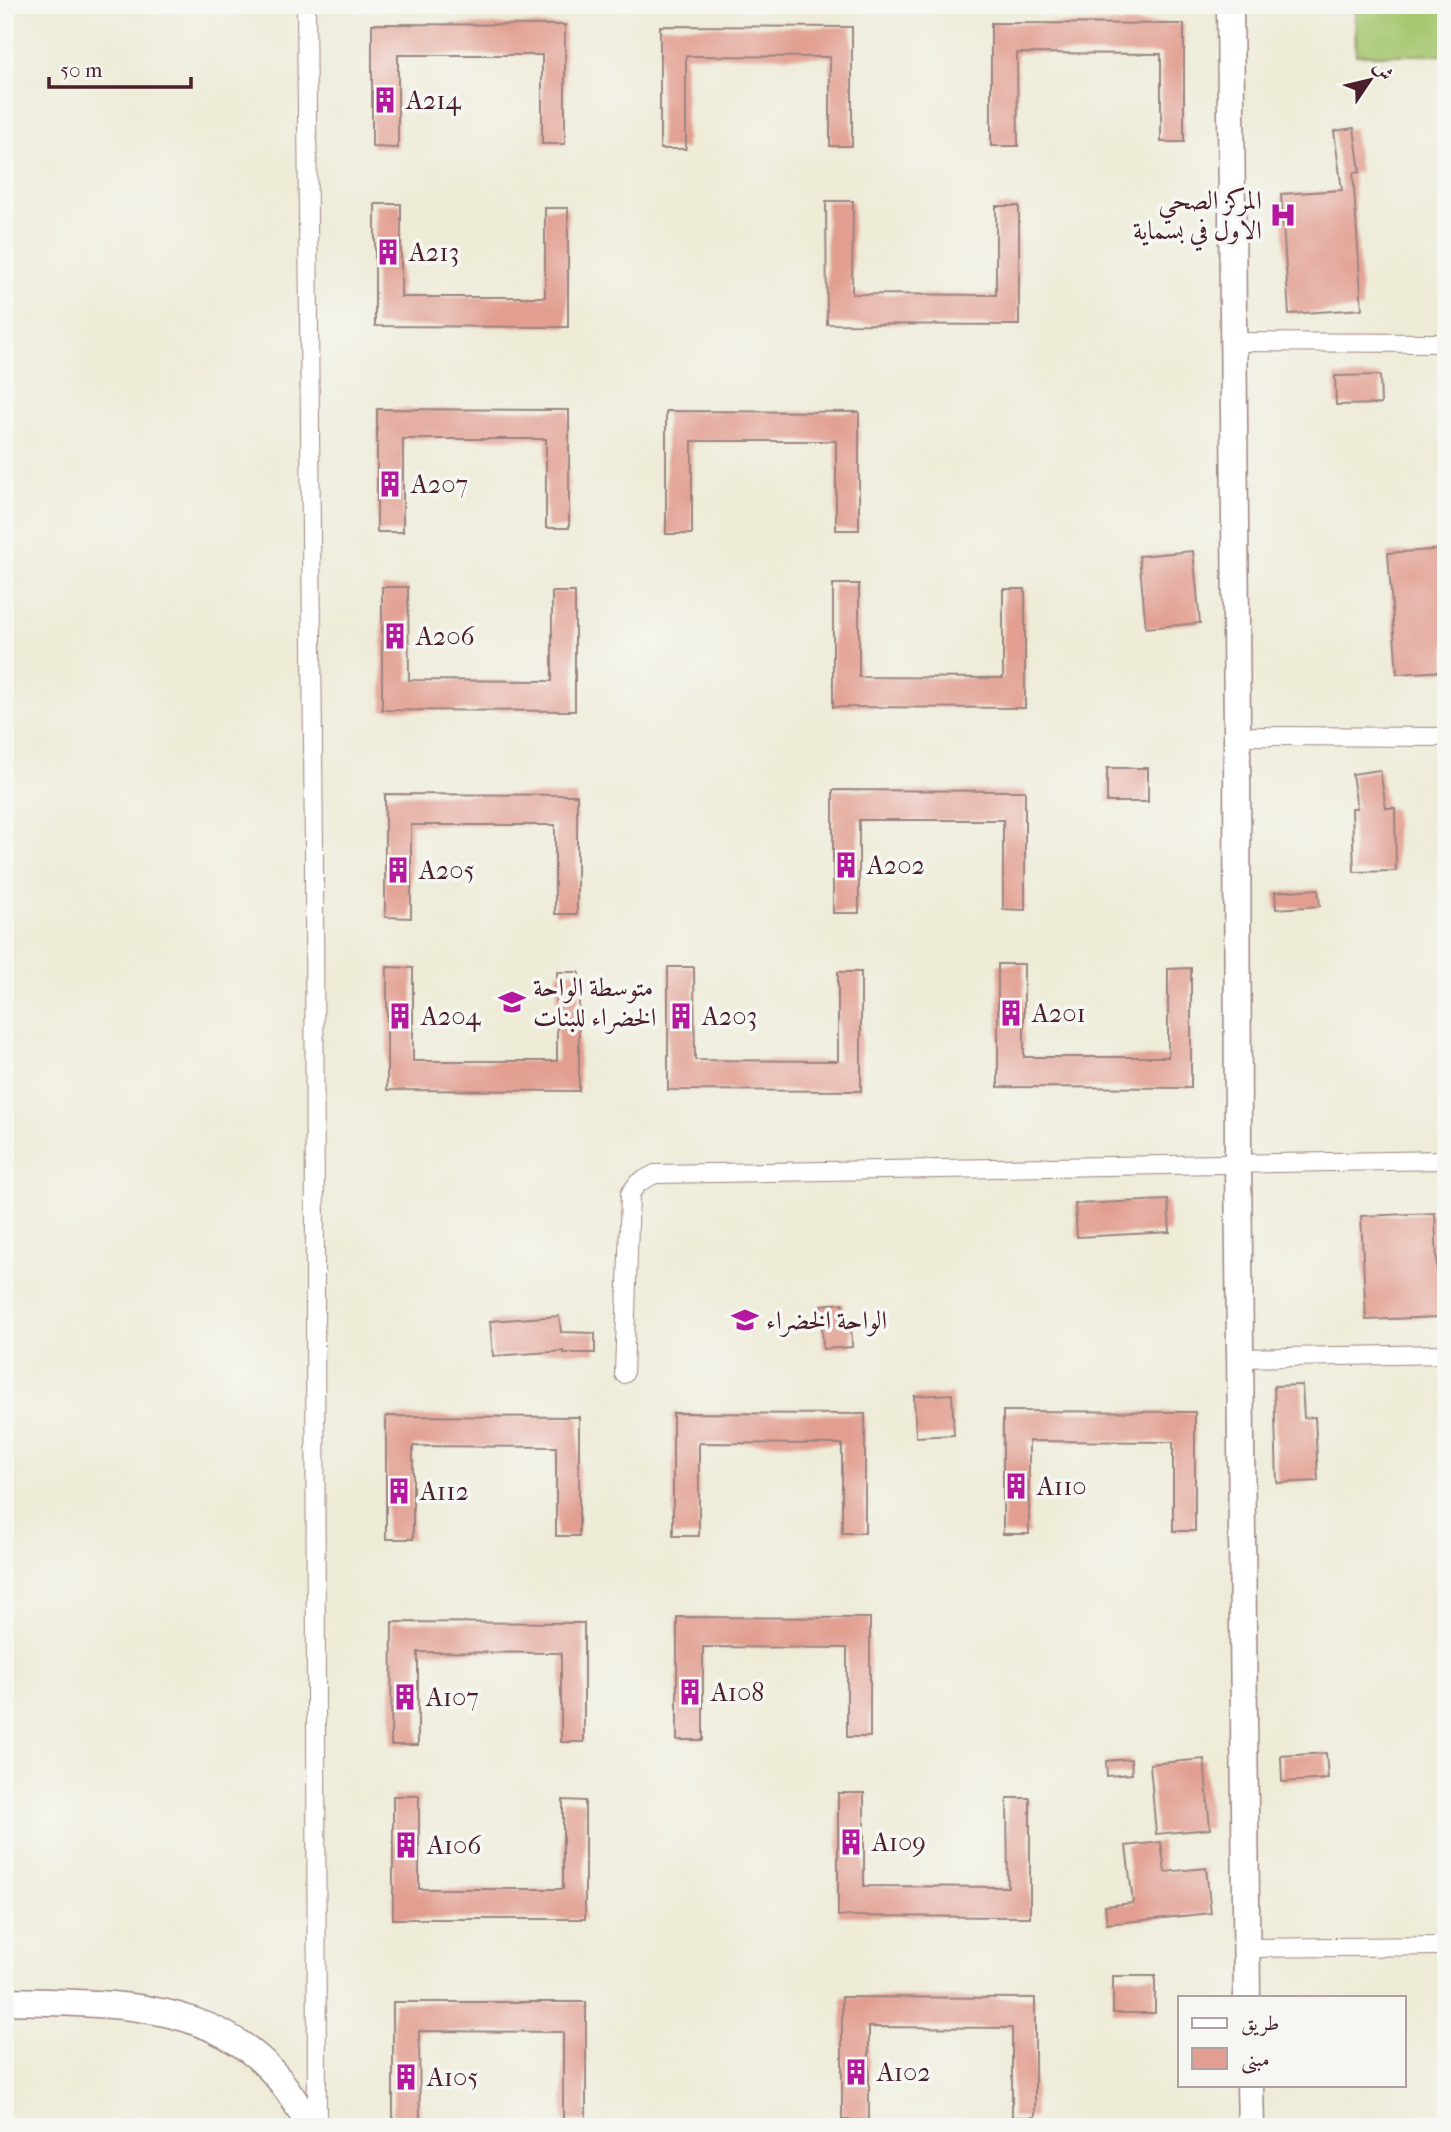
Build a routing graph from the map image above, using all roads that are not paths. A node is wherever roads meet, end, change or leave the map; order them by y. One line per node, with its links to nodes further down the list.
1 (306, 5): 20 (street)
2 (1230, 5): 3 (street)
3 (1233, 342): 4 (street); 5 (street)
4 (1446, 343)
5 (1237, 736): 6 (street); 8 (street)
6 (1446, 737)
7 (1446, 1160): 8 (street)
8 (1238, 1162): 10 (street); 11 (street)
9 (1446, 1354): 10 (street)
10 (1242, 1358): 13 (street)
11 (624, 1374)
12 (1446, 1946): 13 (street)
13 (1246, 1948): 15 (street)
14 (5, 1984): 17 (street)
15 (1247, 1996)
16 (5, 2001): 17 (street)
17 (84, 2003): 19 (street)
18 (1250, 2086): 21 (street)
19 (309, 2127)
20 (317, 2127)
21 (1251, 2127)

